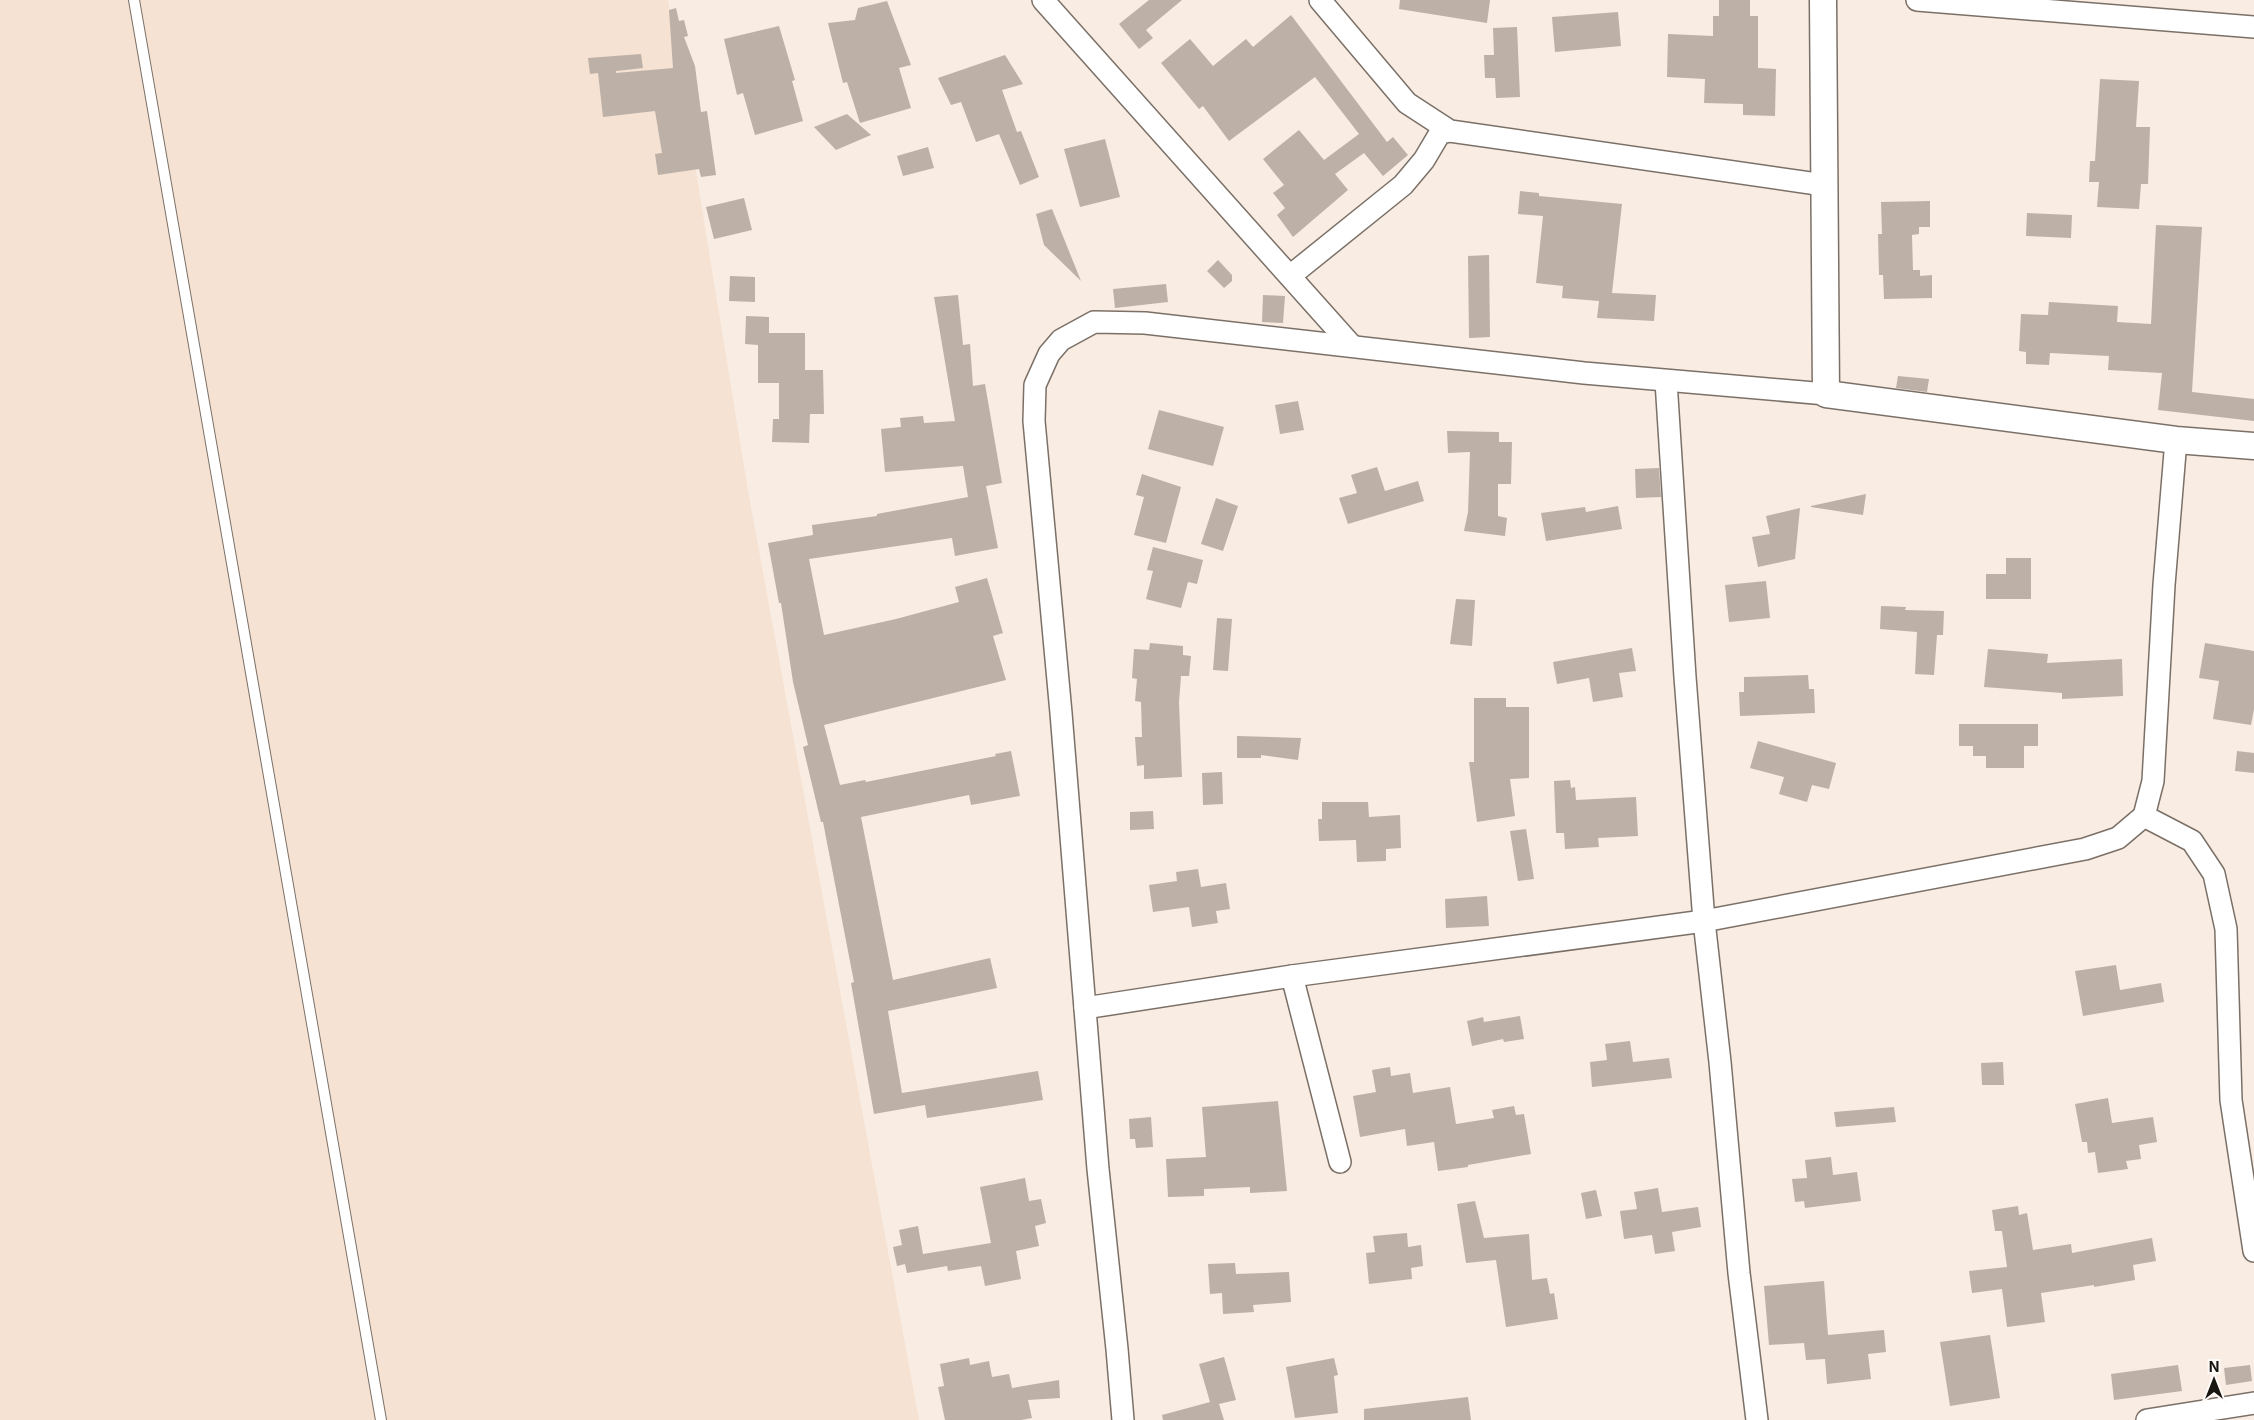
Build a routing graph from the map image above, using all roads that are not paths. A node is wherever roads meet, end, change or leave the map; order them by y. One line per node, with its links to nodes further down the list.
1 (134, 0): 23 (lane)
2 (1043, 0): 10 (street)
3 (1320, 0): 8 (street)
4 (1823, 0): 9 (street)
5 (1916, 0): 6 (street)
6 (2132, 9): 7 (street)
7 (2254, 27)
8 (1450, 131): 9 (street); 10 (street)
9 (1824, 185): 13 (street)
10 (1290, 276): 11 (street)
11 (1352, 346): 12 (street); 19 (street)
12 (1666, 381): 13 (street); 17 (street)
13 (1826, 394): 14 (street)
14 (2176, 440): 15 (street); 16 (street)
15 (2254, 446)
16 (2144, 816): 17 (street); 21 (street)
17 (1704, 921): 18 (street); 25 (street)
18 (1292, 976): 19 (street); 20 (street)
19 (1084, 1008): 24 (street)
20 (1340, 1162)
21 (2254, 1252)
22 (2254, 1403): 26 (street)
23 (381, 1420)
24 (1123, 1420)
25 (1757, 1420)
26 (2147, 1420)

